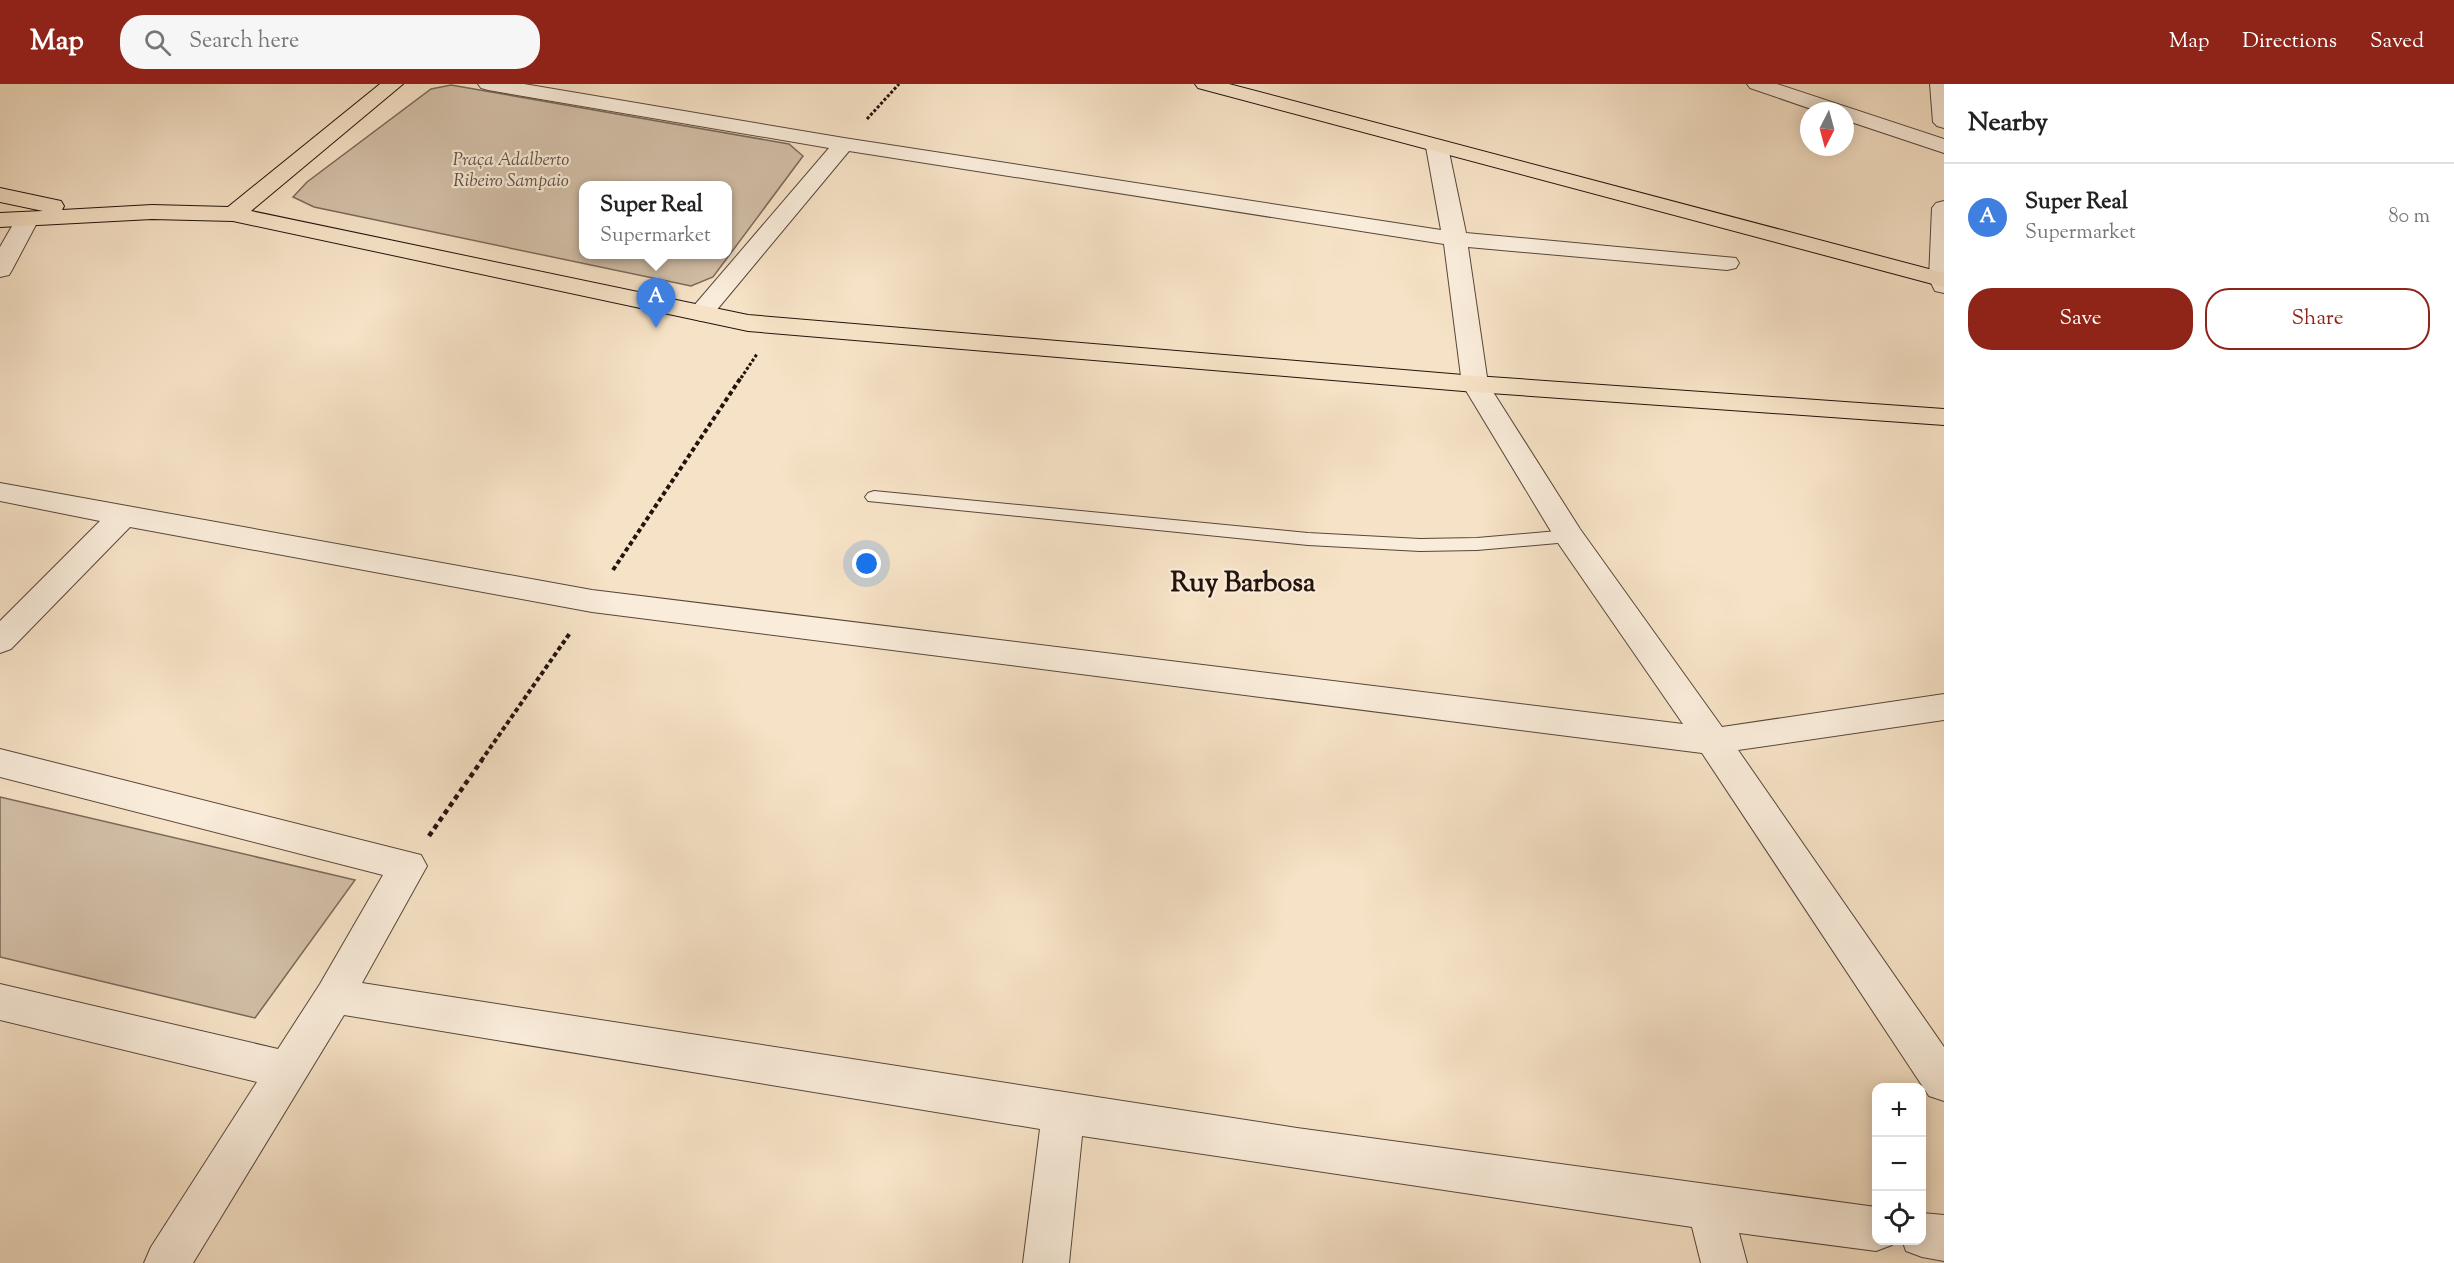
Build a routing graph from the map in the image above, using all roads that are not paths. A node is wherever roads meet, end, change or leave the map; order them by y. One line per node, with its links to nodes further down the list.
1 (393, 84): 15 (main road)
2 (488, 84): 9 (street)
3 (1205, 84): 11 (main road)
4 (1757, 84): 6 (street)
5 (1940, 84): 8 (street)
6 (1811, 102)
7 (1854, 116): 10 (street)
8 (1944, 122)
9 (844, 144): 18 (street); 22 (street)
10 (1944, 146)
11 (1437, 147): 18 (street); 21 (main road)
12 (0, 195): 14 (main road)
13 (1944, 208): 21 (street)
14 (90, 214): 15 (main road); 16 (main road)
15 (233, 214): 22 (main road)
16 (27, 219): 17 (main road); 20 (street)
17 (0, 220)
18 (1455, 239): 19 (street); 23 (street)
19 (1727, 263)
20 (0, 270)
21 (1943, 282)
22 (701, 313): 23 (main road)
23 (1475, 384): 24 (main road); 28 (street)
24 (1944, 417)
25 (0, 492): 27 (street)
26 (874, 497): 28 (lane)
27 (123, 516): 29 (street); 31 (street)
28 (1569, 536): 31 (street)
29 (0, 641)
30 (1944, 707): 31 (street)
31 (1713, 741): 36 (street)
32 (0, 763): 33 (street)
33 (334, 996): 35 (street); 37 (street)
34 (0, 1002): 35 (street)
35 (287, 1070): 42 (street)
36 (1944, 1082)
37 (1064, 1112): 38 (street); 43 (street)
38 (1710, 1209): 39 (street); 44 (street)
39 (1872, 1229)
40 (1926, 1236): 41 (street)
41 (1944, 1238)
42 (167, 1263)
43 (1046, 1263)
44 (1724, 1263)

